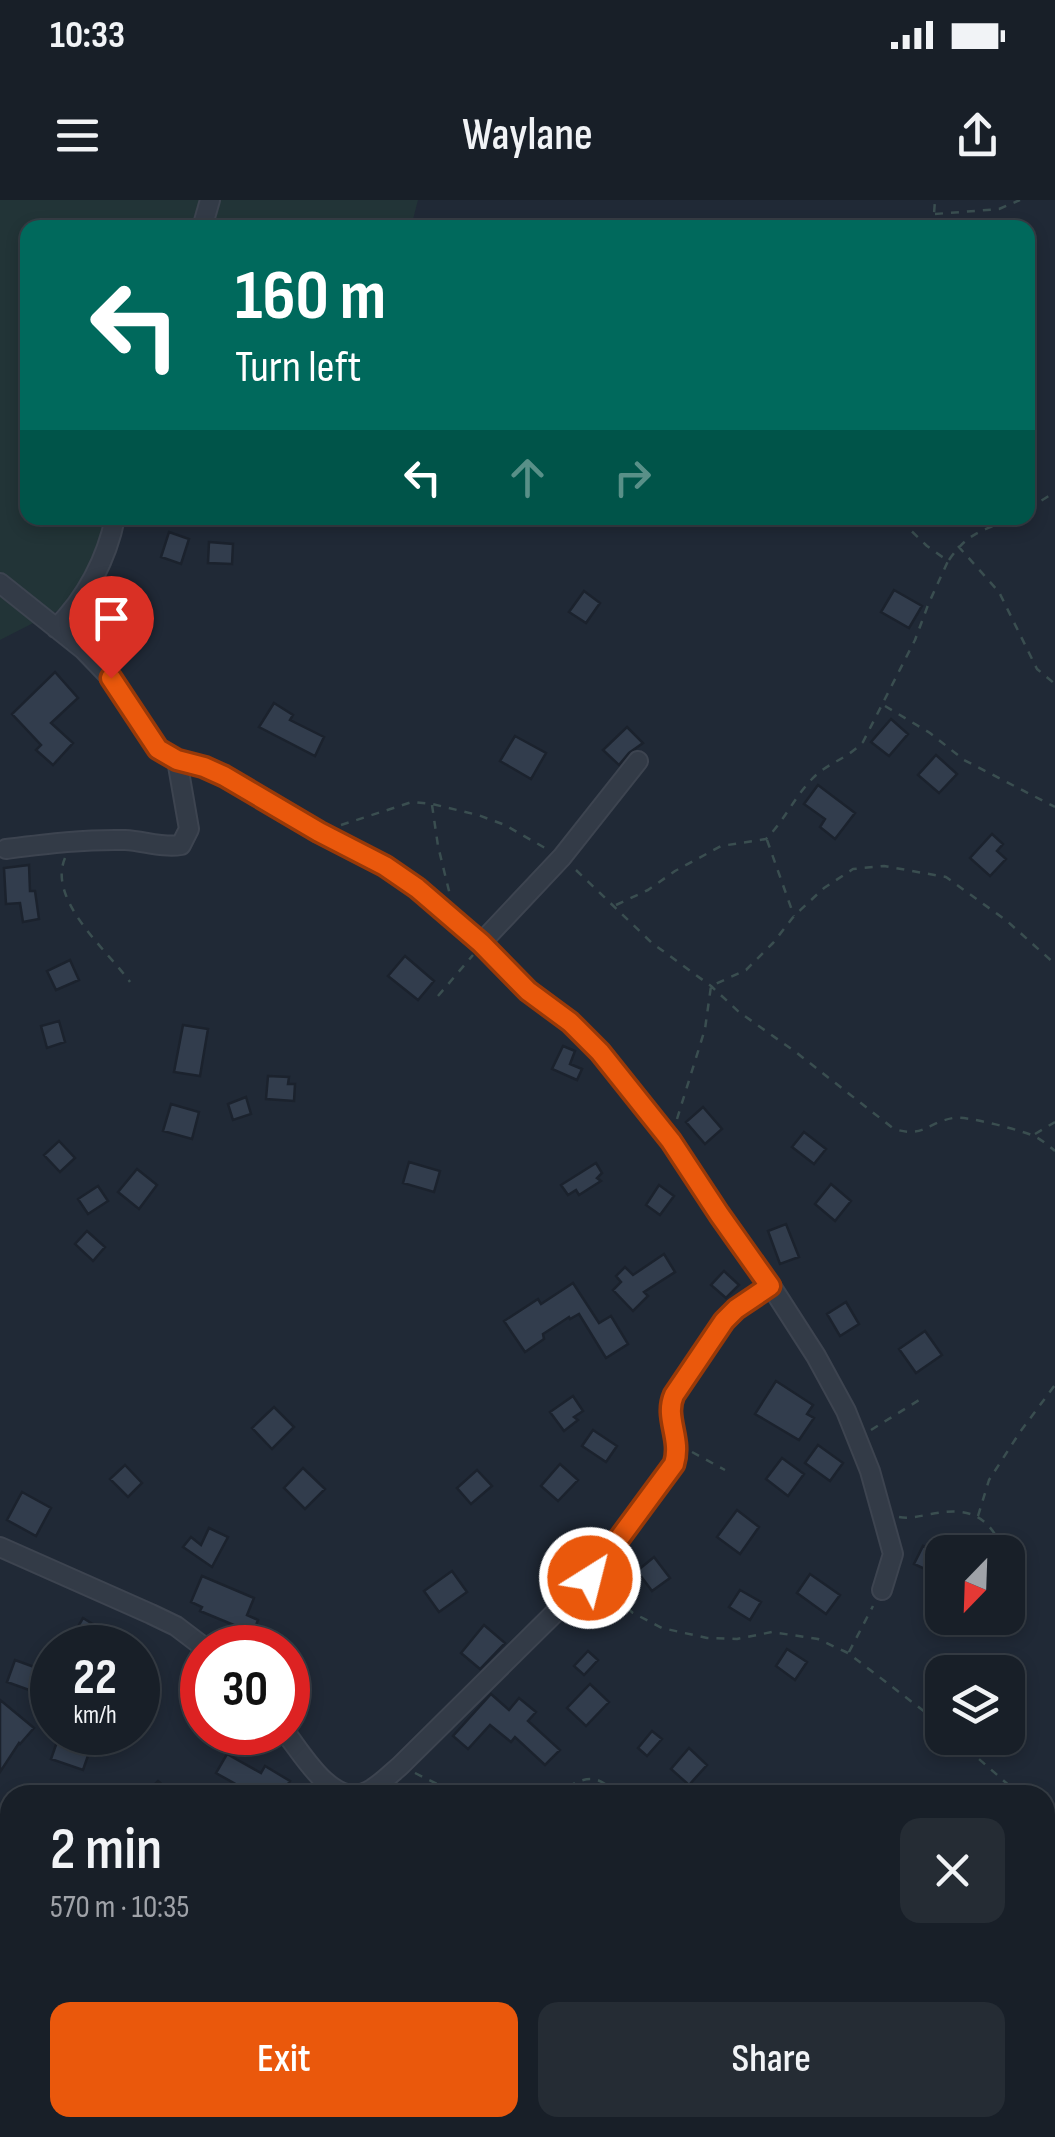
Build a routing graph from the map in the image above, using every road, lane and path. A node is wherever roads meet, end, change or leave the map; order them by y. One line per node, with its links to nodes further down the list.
1 (935, 200): 3 (path)
2 (1020, 200): 3 (path)
3 (935, 214): 4 (path)
4 (934, 220)
5 (113, 525): 11 (street)
6 (905, 525): 9 (path)
7 (996, 525): 8 (path)
8 (958, 546): 9 (path); 12 (path)
9 (948, 561): 13 (path)
10 (0, 582): 11 (street)
11 (56, 628): 14 (street)
12 (1055, 684)
13 (883, 705): 17 (path); 19 (path)
14 (177, 760): 18 (street); 20 (street)
15 (638, 762): 22 (street)
16 (432, 804): 18 (path); 22 (path); 25 (path)
17 (1055, 807)
18 (319, 832): 25 (street)
19 (766, 839): 23 (path); 24 (path)
20 (76, 840): 21 (street); 28 (path)
21 (6, 848)
22 (562, 858): 23 (path); 26 (street)
23 (614, 906): 29 (path)
24 (794, 916): 27 (path); 29 (path)
25 (455, 921): 26 (street)
26 (481, 943): 30 (path); 33 (street)
27 (1055, 964)
28 (130, 982)
29 (710, 986): 32 (path); 33 (path)
30 (438, 996)
31 (1055, 1122): 32 (path)
32 (1034, 1135): 34 (path)
33 (671, 1141): 35 (street)
34 (1055, 1151)
35 (770, 1286): 38 (street); 39 (street)
36 (1055, 1385): 42 (path)
37 (924, 1398): 38 (path)
38 (857, 1438): 41 (street)
39 (678, 1444): 40 (path); 45 (street)
40 (726, 1470)
41 (883, 1513): 42 (path); 46 (street)
42 (978, 1516): 43 (path)
43 (997, 1535)
44 (0, 1547): 47 (street)
45 (590, 1578): 48 (path); 52 (street)
46 (882, 1590): 48 (path)
47 (180, 1629)
48 (848, 1653): 49 (path)
49 (925, 1712)
50 (303, 1755): 53 (street)
51 (974, 1755): 58 (path)
52 (400, 1766): 54 (street); 55 (path)
53 (333, 1785)
54 (377, 1785)
55 (439, 1785)
56 (571, 1785): 57 (path)
57 (609, 1785)
58 (1009, 1785)

